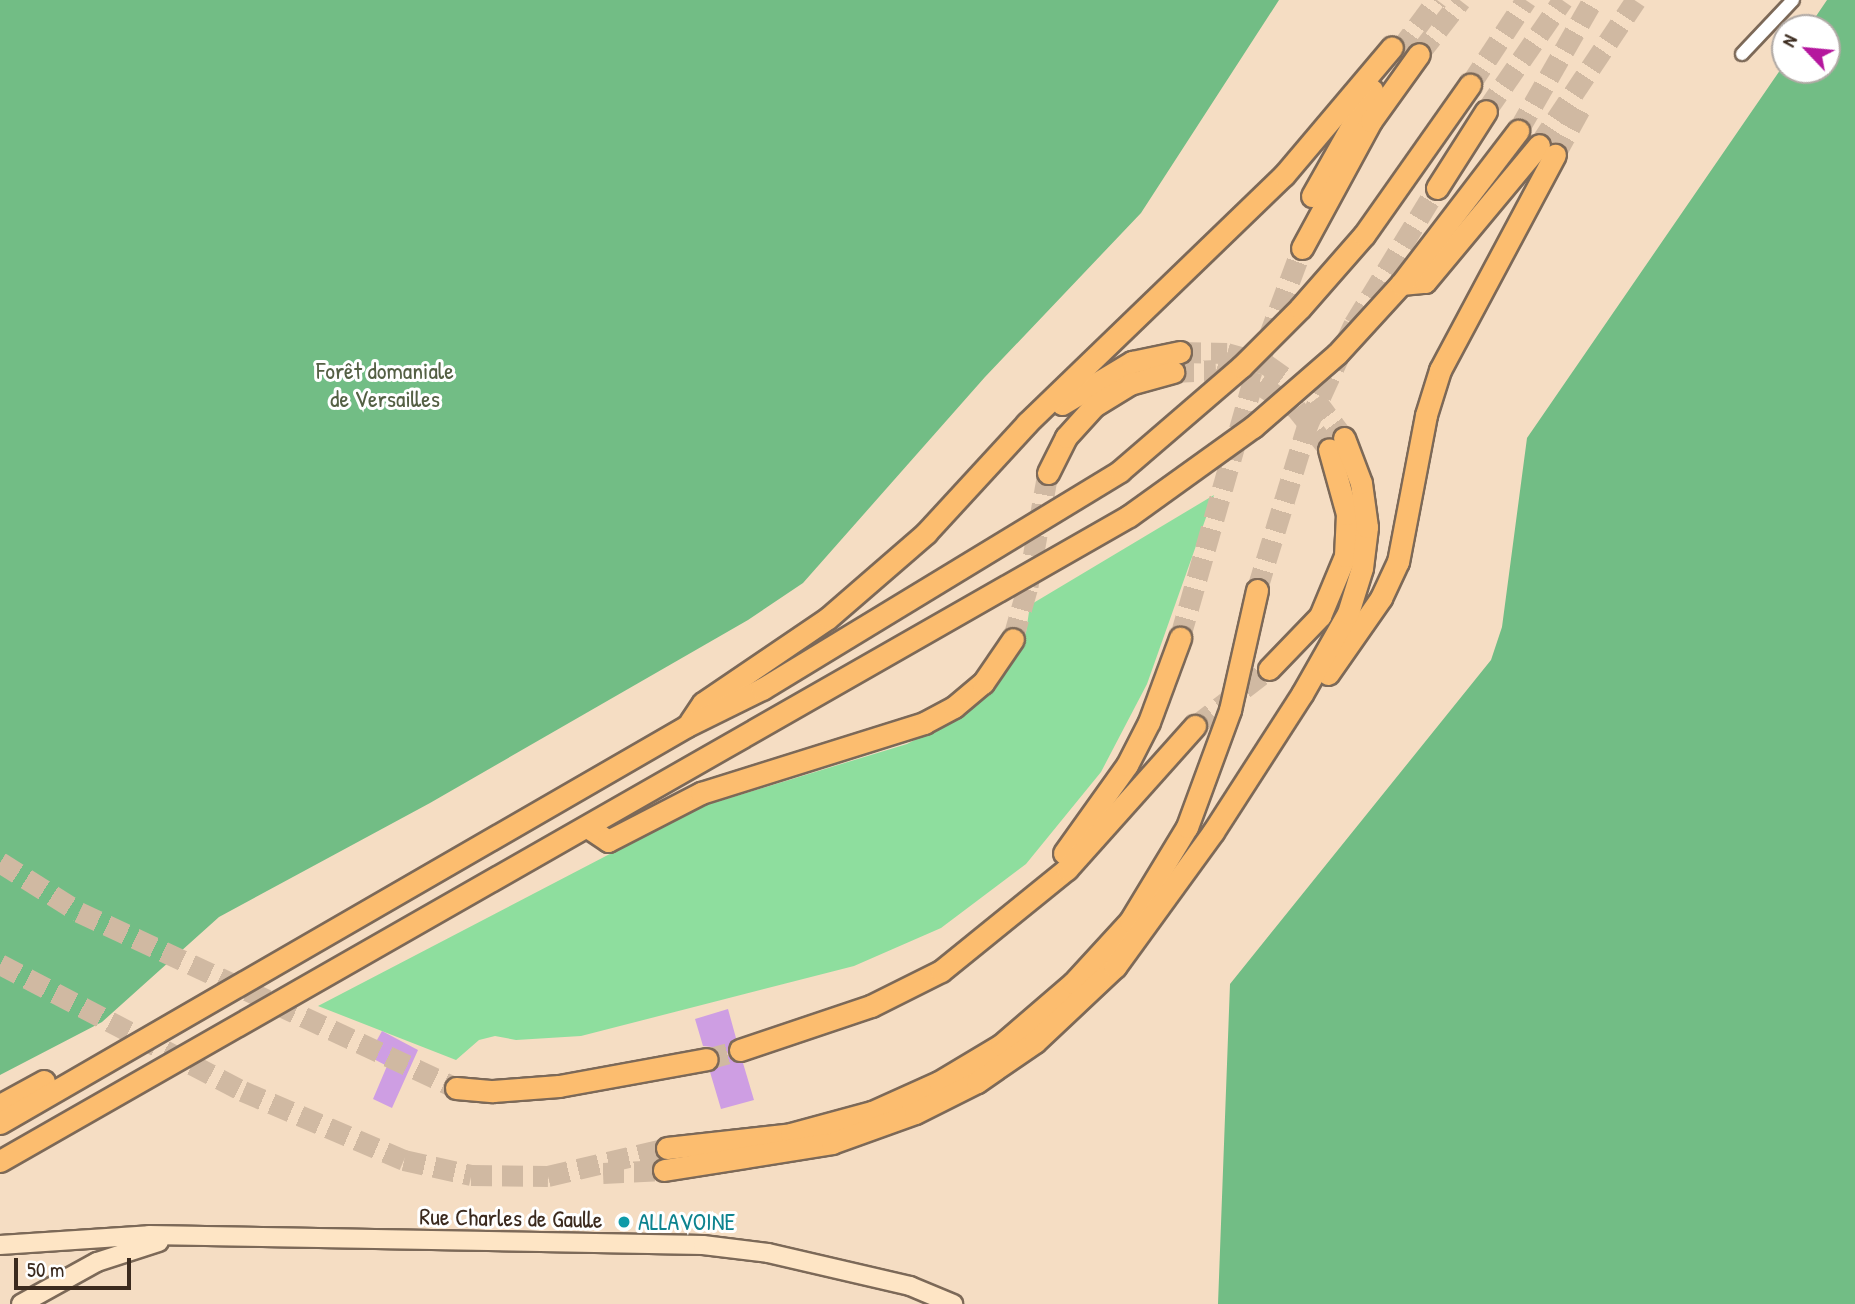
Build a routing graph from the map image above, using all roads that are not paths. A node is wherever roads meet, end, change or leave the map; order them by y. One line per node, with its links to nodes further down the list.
1 (1793, 0): 2 (street)
2 (1742, 54)
3 (1470, 85): 15 (highway)
4 (1486, 111): 6 (highway)
5 (1518, 131): 8 (highway)
6 (1437, 188)
7 (1295, 248): 10 (highway)
8 (1401, 284): 17 (highway); 18 (highway)
9 (1048, 473): 10 (highway)
10 (926, 533): 15 (highway)
11 (1257, 590): 26 (highway)
12 (1180, 638): 19 (highway)
13 (1013, 639): 17 (highway)
14 (1269, 670): 18 (highway)
15 (687, 726): 20 (highway)
16 (1195, 726): 19 (highway)
17 (589, 828): 27 (highway)
18 (1213, 832): 28 (highway)
19 (990, 932): 21 (highway)
20 (231, 993): 24 (highway); 25 (highway)
21 (740, 1050)
22 (706, 1059): 23 (highway)
23 (456, 1088)
24 (0, 1105)
25 (0, 1123)
26 (667, 1148)
27 (0, 1161)
28 (664, 1170)
29 (187, 1236): 30 (main road, Rue Charles de Gaulle); 31 (main road, Rue Charles de Gaulle); 32 (main road, Rue Charles de Gaulle)
30 (0, 1245)
31 (21, 1304)
32 (953, 1304)

